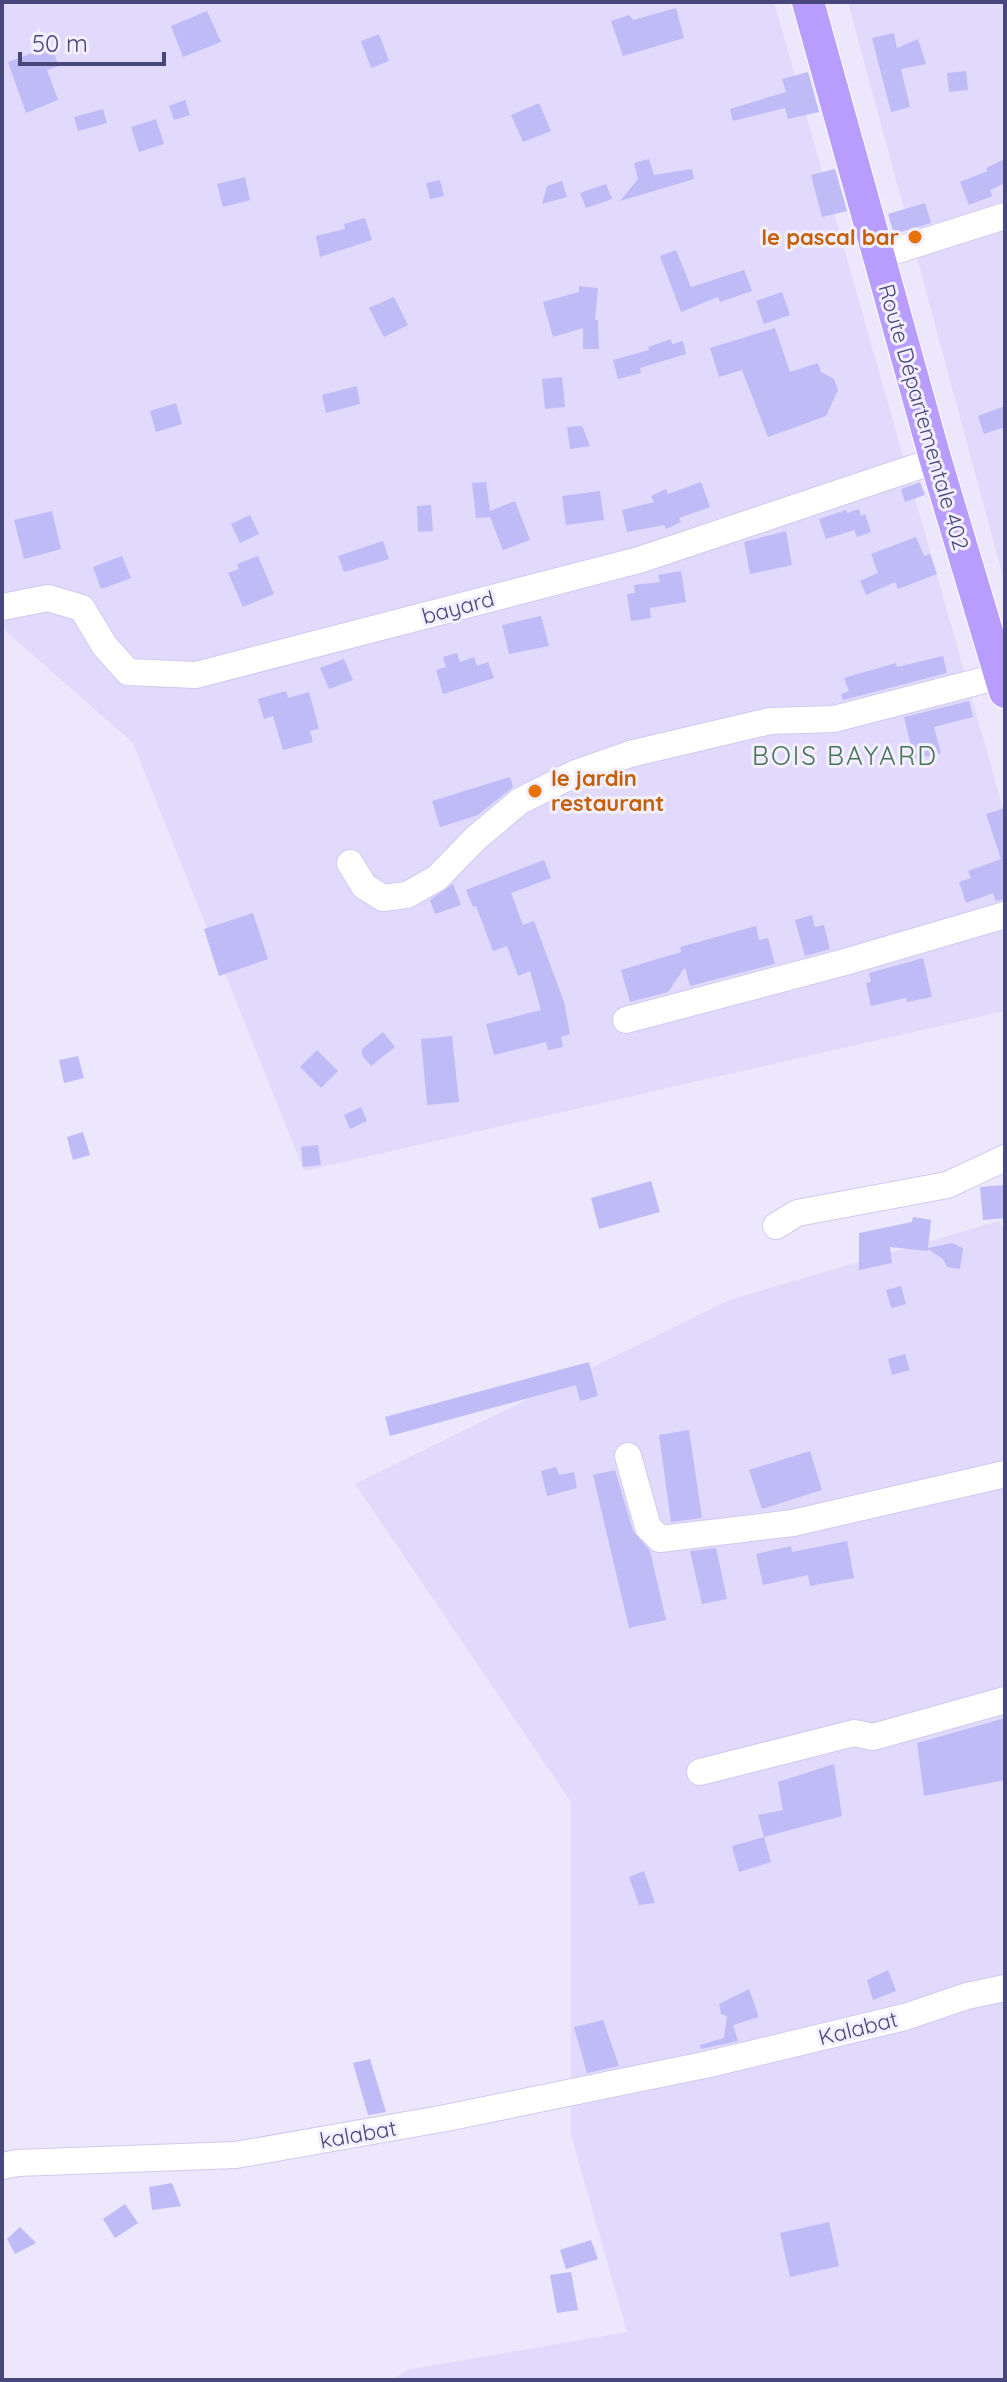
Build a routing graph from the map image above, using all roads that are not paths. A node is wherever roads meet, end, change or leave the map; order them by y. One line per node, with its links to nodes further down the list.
1 (808, 2): 3 (main road, Route Départementale 402)
2 (1005, 216): 3 (street)
3 (879, 256): 4 (main road, Route Départementale 402)
4 (935, 458): 5 (street, bayard); 6 (main road, Route Départementale 402)
5 (2, 607)
6 (1003, 684): 7 (street)
7 (350, 863)
8 (1005, 915): 9 (street)
9 (626, 1020)
10 (1005, 1158): 11 (street)
11 (776, 1226)
12 (628, 1456): 13 (street)
13 (1005, 1474)
14 (1005, 1700): 15 (street)
15 (700, 1772)
16 (1005, 1988): 17 (street, Kalabat)
17 (709, 2064): 18 (street, kalabat)
18 (2, 2166)

